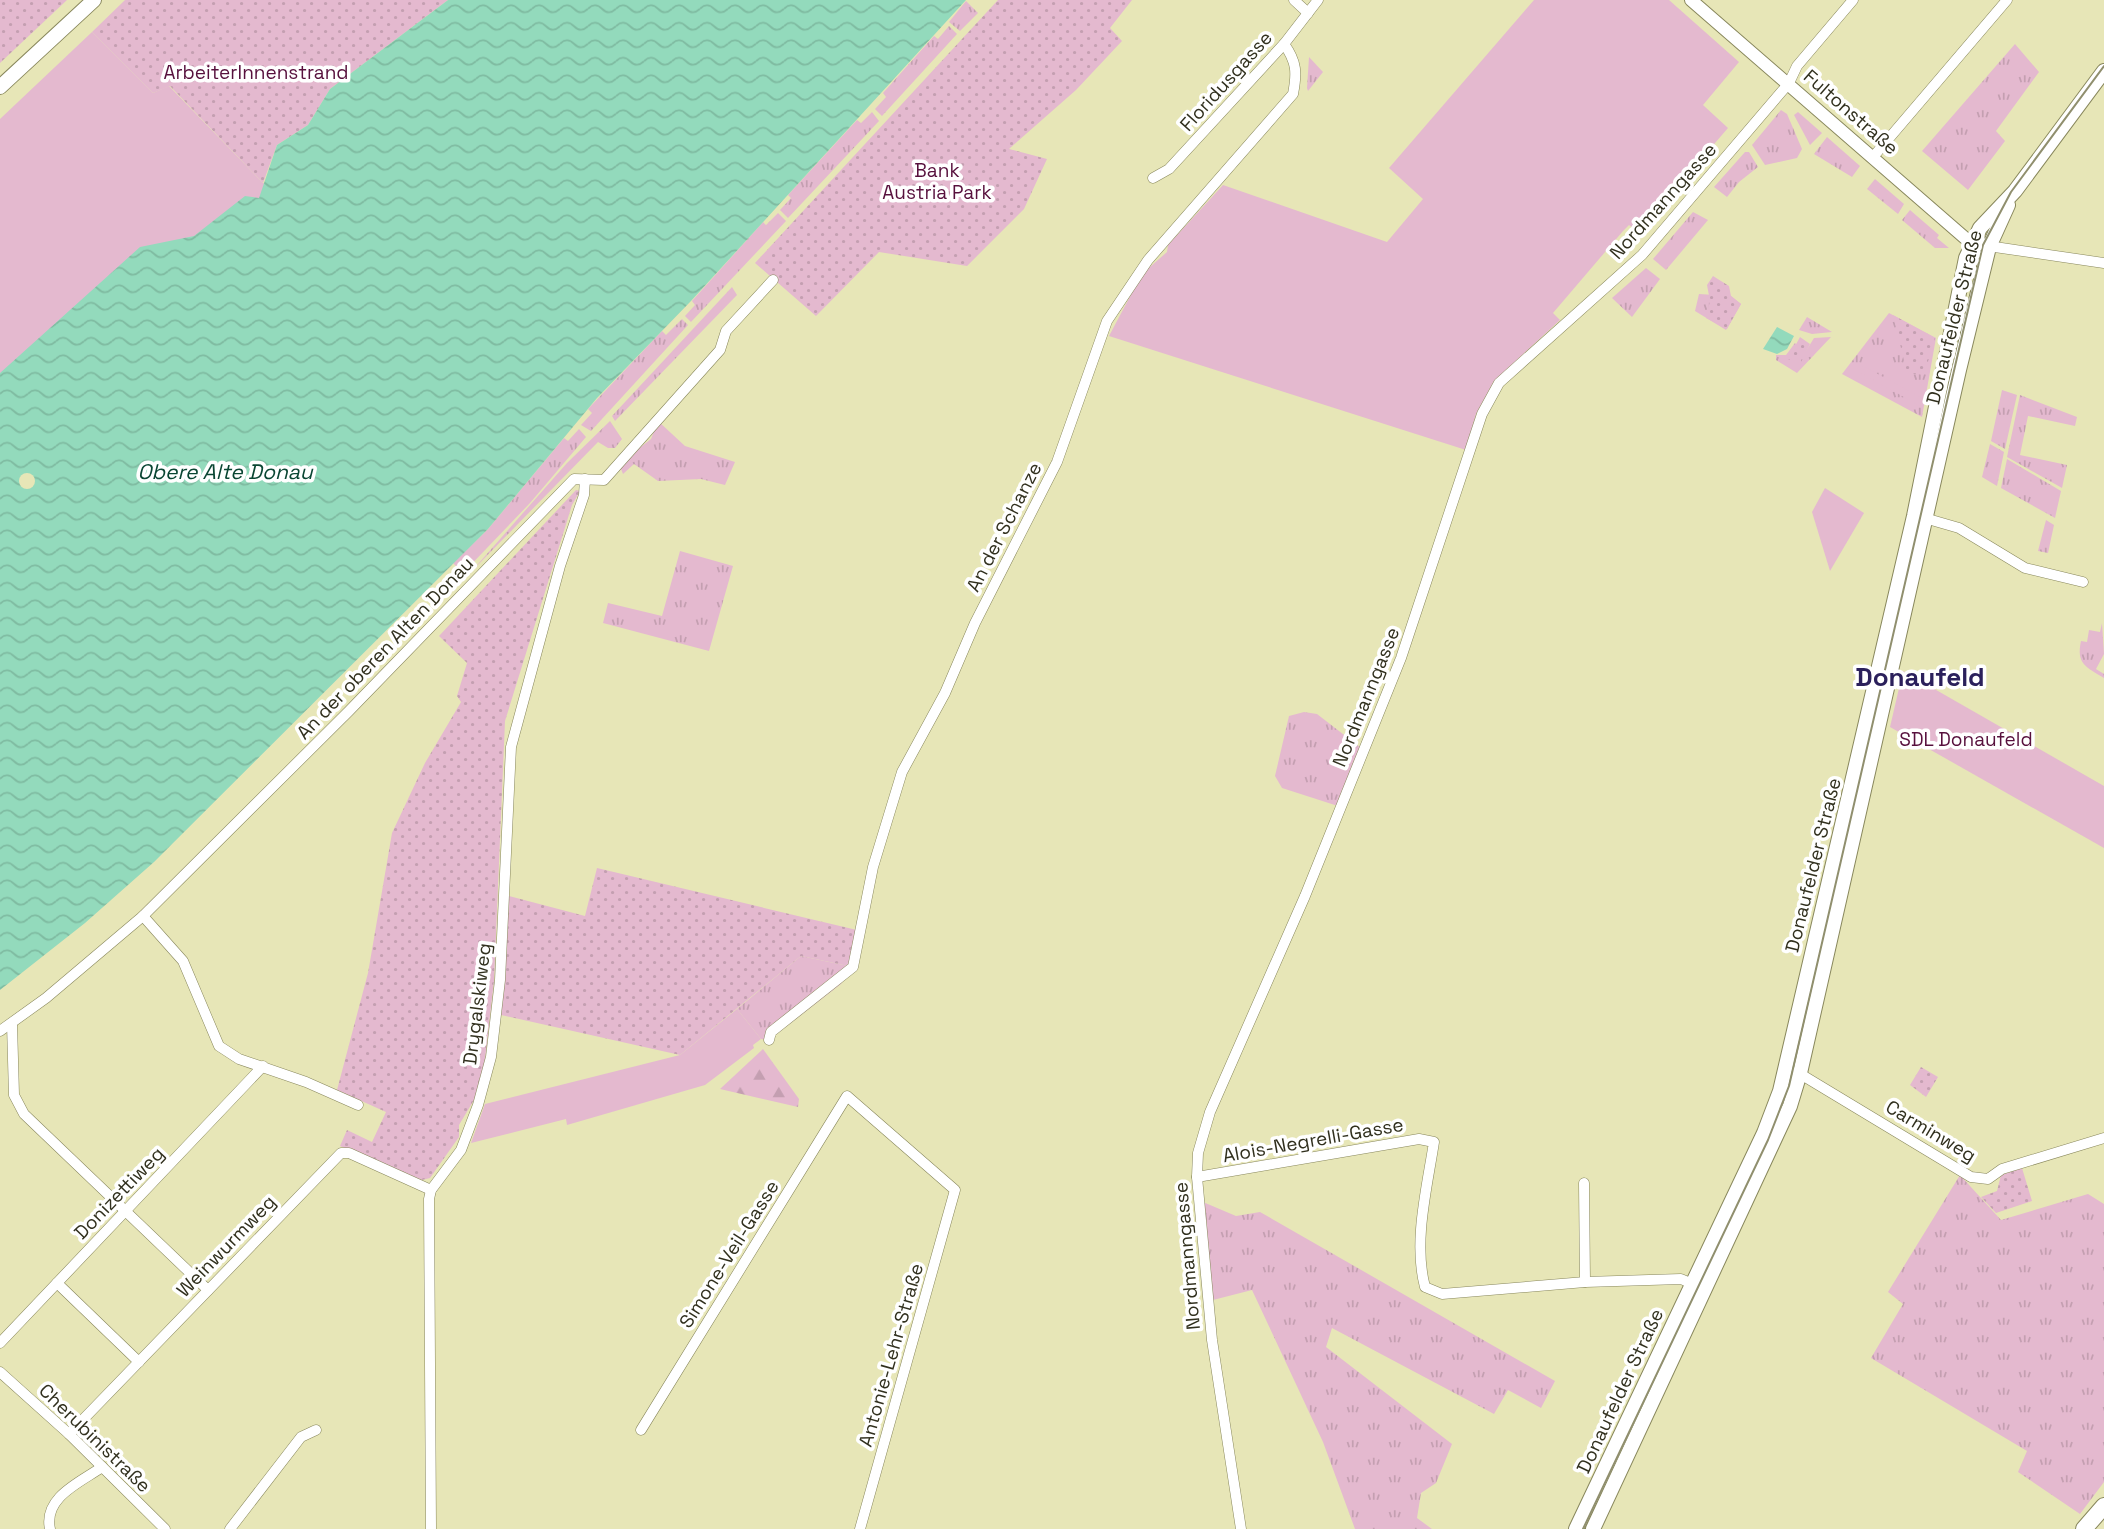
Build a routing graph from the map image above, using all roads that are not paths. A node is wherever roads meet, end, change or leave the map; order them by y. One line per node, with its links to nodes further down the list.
1 (94, 0): 11 (main road)
2 (1294, 0): 7 (street)
3 (1318, 0): 7 (street, Floridusgasse)
4 (1692, 0): 10 (street, Fultonstraße)
5 (1853, 0): 10 (street, Nordmanngasse)
6 (2007, 0): 12 (street)
7 (1308, 13): 8 (street, Floridusgasse)
8 (1284, 44): 13 (street, Floridusgasse); 25 (street, An der Schanze)
9 (2104, 71): 14 (main road, Donaufelder Straße)
10 (1789, 83): 12 (street, Fultonstraße); 31 (street, Nordmanngasse)
11 (0, 87)
12 (1873, 157): 15 (street, Fultonstraße)
13 (1153, 178)
14 (2015, 191): 15 (main road, Donaufelder Straße); 16 (main road, Donaufelder Straße)
15 (1972, 242): 16 (street, Fultonstraße); 20 (main road, Donaufelder Straße)
16 (1988, 246): 17 (street); 20 (main road, Donaufelder Straße)
17 (2104, 263)
18 (774, 280): 19 (street, An der oberen Alten Donau)
19 (585, 479): 22 (street, An der oberen Alten Donau); 33 (street, Drygalskiweg)
20 (1920, 517): 21 (street); 27 (main road, Donaufelder Straße)
21 (2083, 582)
22 (143, 916): 23 (street, An der oberen Alten Donau); 26 (street)
23 (12, 1024): 24 (street, An der oberen Alten Donau); 34 (street)
24 (0, 1031)
25 (769, 1040)
26 (263, 1066): 29 (street); 34 (street, Donizettiweg)
27 (1793, 1071): 30 (street, Carminweg); 37 (main road, Donaufelder Straße)
28 (847, 1096): 43 (street, Simone-Veil-Gasse); 52 (street, Antonie-Lehr-Straße)
29 (358, 1105)
30 (2104, 1138)
31 (1197, 1177): 35 (street, Alois-Negrelli-Gasse); 53 (street, Nordmanngasse)
32 (1584, 1183): 35 (street)
33 (431, 1190): 38 (street, Weinwurmweg); 51 (street)
34 (126, 1212): 36 (street, Donizettiweg); 38 (street)
35 (1585, 1282): 37 (street)
36 (57, 1283): 39 (street, Donizettiweg); 40 (street)
37 (1698, 1286): 54 (main road, Donaufelder Straße); 55 (main road, Donaufelder Straße)
38 (208, 1290): 40 (street, Weinwurmweg)
39 (0, 1343)
40 (139, 1362): 44 (street, Weinwurmweg)
41 (0, 1373): 44 (street, Cherubinistraße)
42 (316, 1430): 50 (street)
43 (641, 1430)
44 (69, 1434): 45 (street, Cherubinistraße)
45 (102, 1467): 48 (street); 49 (street, Cherubinistraße)
46 (2104, 1506): 56 (main road)
47 (2104, 1520): 57 (main road)
48 (50, 1529)
49 (165, 1529)
50 (230, 1529)
51 (431, 1529)
52 (860, 1529)
53 (1241, 1529)
54 (1576, 1529)
55 (1593, 1529)
56 (2084, 1529)
57 (2096, 1529)

